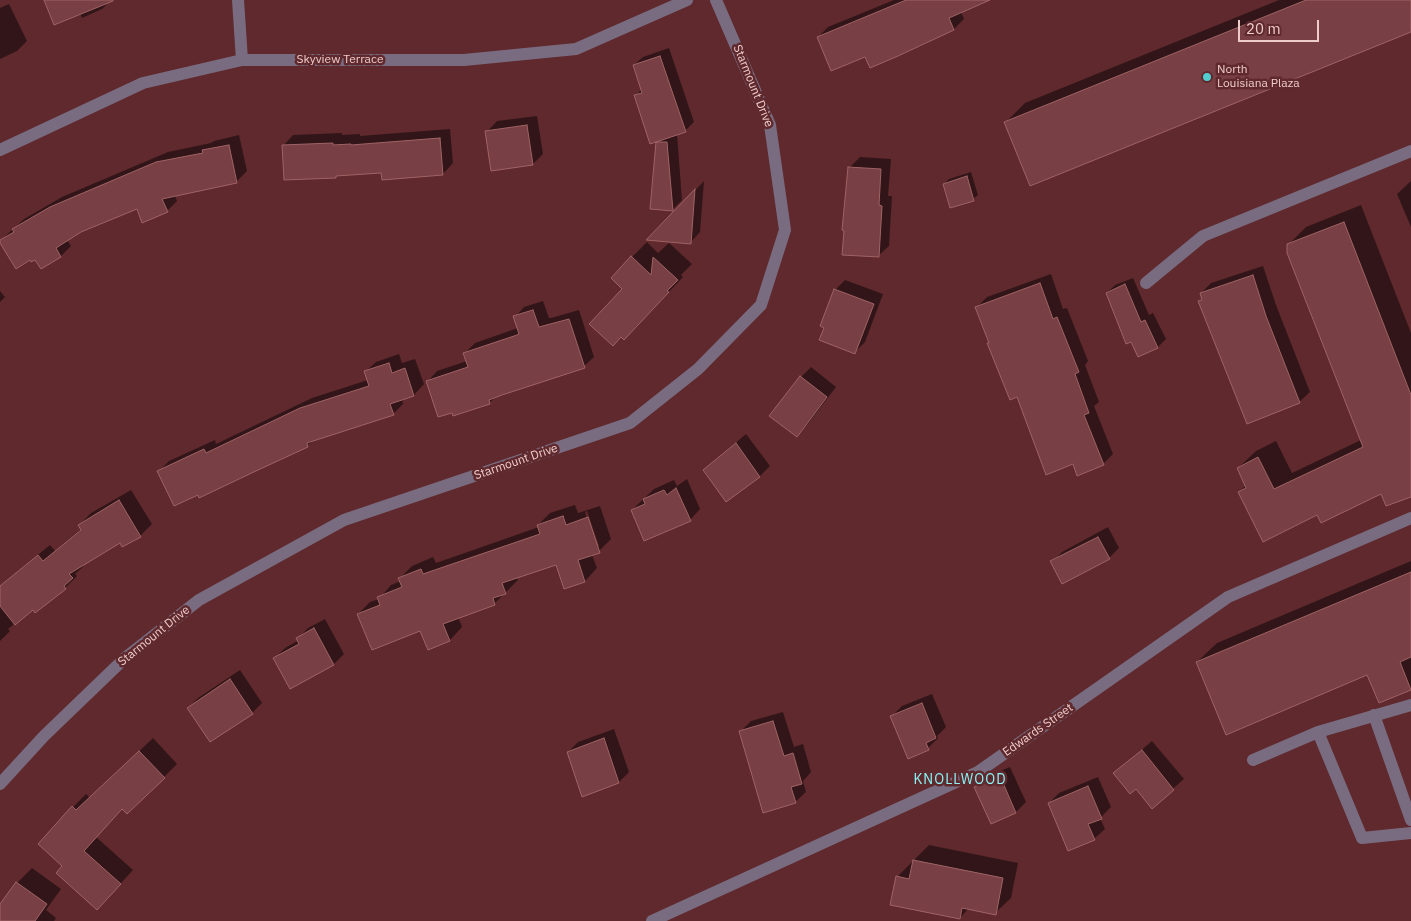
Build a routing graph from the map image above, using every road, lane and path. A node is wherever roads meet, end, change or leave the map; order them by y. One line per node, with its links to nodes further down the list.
1 (238, 0): 4 (street)
2 (686, 0): 4 (street, Skyview Terrace)
3 (716, 0): 13 (street, Starmount Drive)
4 (242, 60): 5 (street, Skyview Terrace)
5 (0, 150)
6 (1411, 151): 7 (street)
7 (1146, 283)
8 (1411, 518): 16 (street, Edwards Street)
9 (1411, 705): 10 (street)
10 (1374, 716): 11 (street); 14 (street)
11 (1318, 732): 12 (street); 15 (street)
12 (1253, 760)
13 (0, 784)
14 (1411, 820)
15 (1411, 833)
16 (652, 921)

